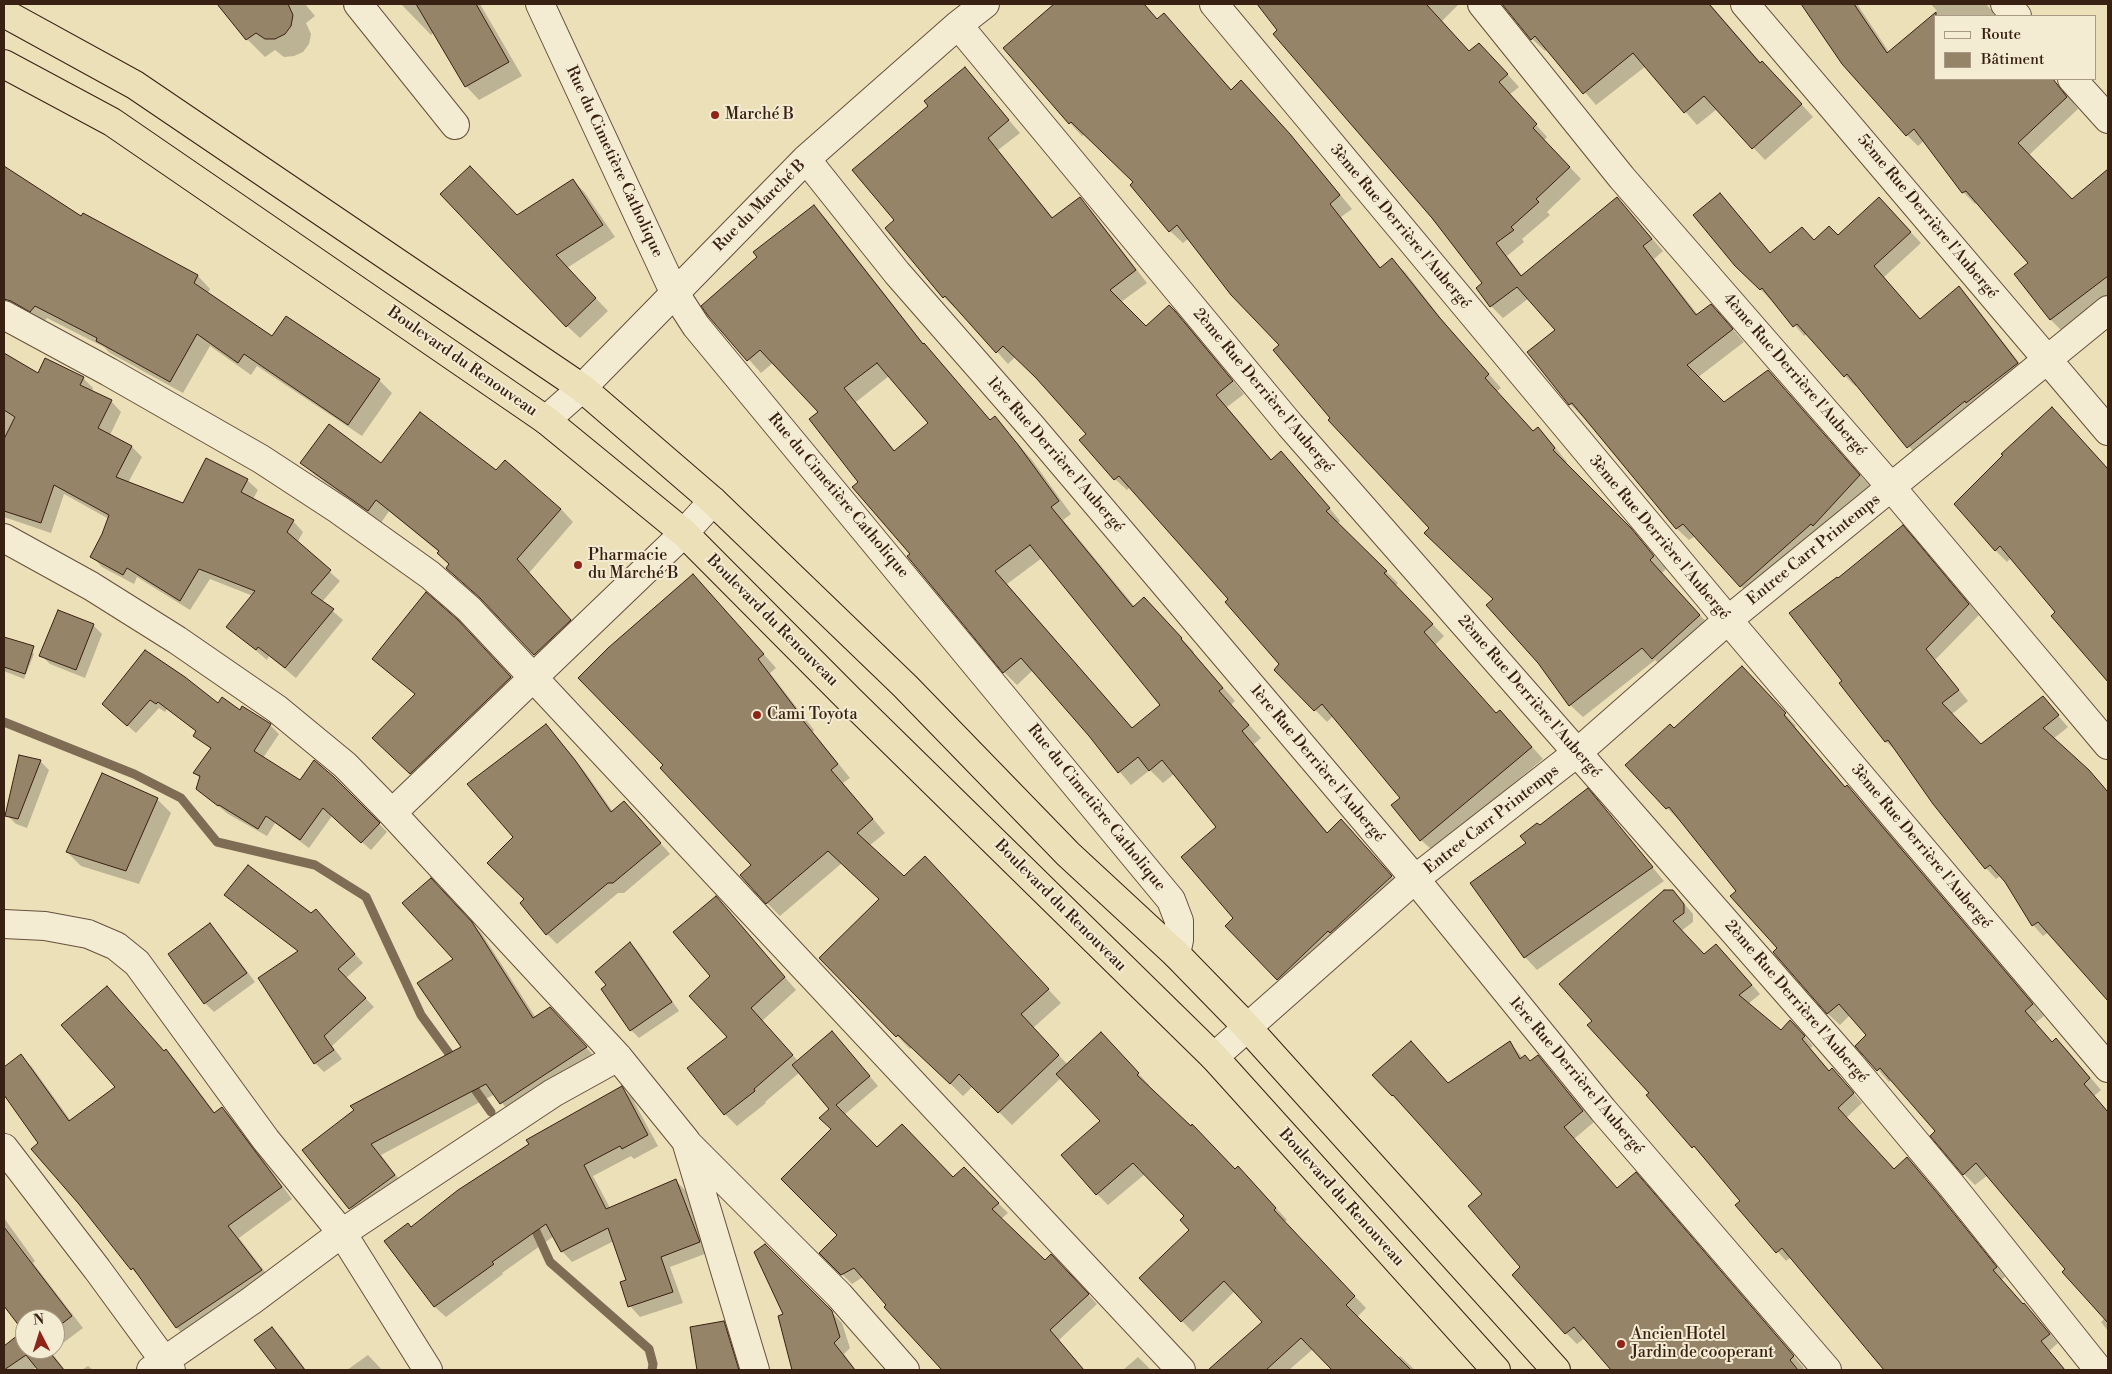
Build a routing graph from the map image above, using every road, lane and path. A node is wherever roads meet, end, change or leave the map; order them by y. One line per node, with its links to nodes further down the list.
1 (358, 4): 16 (street)
2 (540, 4): 18 (street, Rue du Cimetière Catholique)
3 (985, 4): 10 (street, Rue du Marché B)
4 (1214, 4): 29 (street, 3ème Rue Derrière l'Aubergé)
5 (1482, 4): 25 (street, 4ème Rue Derrière l'Aubergé)
6 (1745, 4): 21 (street, 5ème Rue Derrière l'Aubergé)
7 (2005, 4): 9 (street)
8 (4, 13): 13 (highway)
9 (2015, 15)
10 (958, 25): 17 (street, Rue du Marché B); 32 (street, 2ème Rue Derrière l'Aubergé)
11 (4, 64): 15 (highway, Boulevard du Renouveau)
12 (2073, 80): 14 (street)
13 (135, 85): 15 (highway); 22 (highway)
14 (2108, 119)
15 (112, 122): 23 (highway, Boulevard du Renouveau)
16 (455, 125)
17 (806, 159): 18 (street, Rue du Marché B); 34 (street, 1ère Rue Derrière l'Aubergé)
18 (674, 292): 22 (street, Rue du Marché B); 36 (street, Rue du Cimetière Catholique)
19 (2108, 310): 21 (street, Entree Carr Printemps)
20 (4, 315): 30 (street)
21 (2048, 359): 24 (street, 5ème Rue Derrière l'Aubergé); 25 (street, Entree Carr Printemps)
22 (582, 388): 23 (street, Rue du Marché B); 26 (highway)
23 (546, 420): 27 (highway, Boulevard du Renouveau)
24 (2108, 431)
25 (1891, 487): 29 (street, Entree Carr Printemps); 31 (street, 4ème Rue Derrière l'Aubergé)
26 (713, 501): 27 (street); 36 (highway)
27 (684, 533): 30 (street); 38 (highway, Boulevard du Renouveau)
28 (4, 538): 33 (street)
29 (1728, 620): 32 (street, Entree Carr Printemps); 40 (street, 3ème Rue Derrière l'Aubergé)
30 (532, 677): 33 (street); 48 (street)
31 (2108, 745)
32 (1578, 752): 34 (street, Entree Carr Printemps); 52 (street, 2ème Rue Derrière l'Aubergé)
33 (392, 813): 39 (street)
34 (1415, 880): 37 (street, Entree Carr Printemps); 51 (street, 1ère Rue Derrière l'Aubergé)
35 (4, 924): 43 (street)
36 (1176, 954): 37 (highway)
37 (1248, 1027): 38 (street, Entree Carr Printemps); 50 (highway)
38 (1214, 1056): 49 (highway, Boulevard du Renouveau)
39 (618, 1058): 41 (street); 43 (street)
40 (2108, 1068)
41 (686, 1141): 46 (street); 47 (street)
42 (4, 1148): 44 (street)
43 (342, 1233): 44 (street); 45 (street)
44 (162, 1367)
45 (428, 1370)
46 (756, 1370)
47 (905, 1370)
48 (1181, 1370)
49 (1496, 1370)
50 (1556, 1370)
51 (1826, 1370)
52 (2099, 1370)

